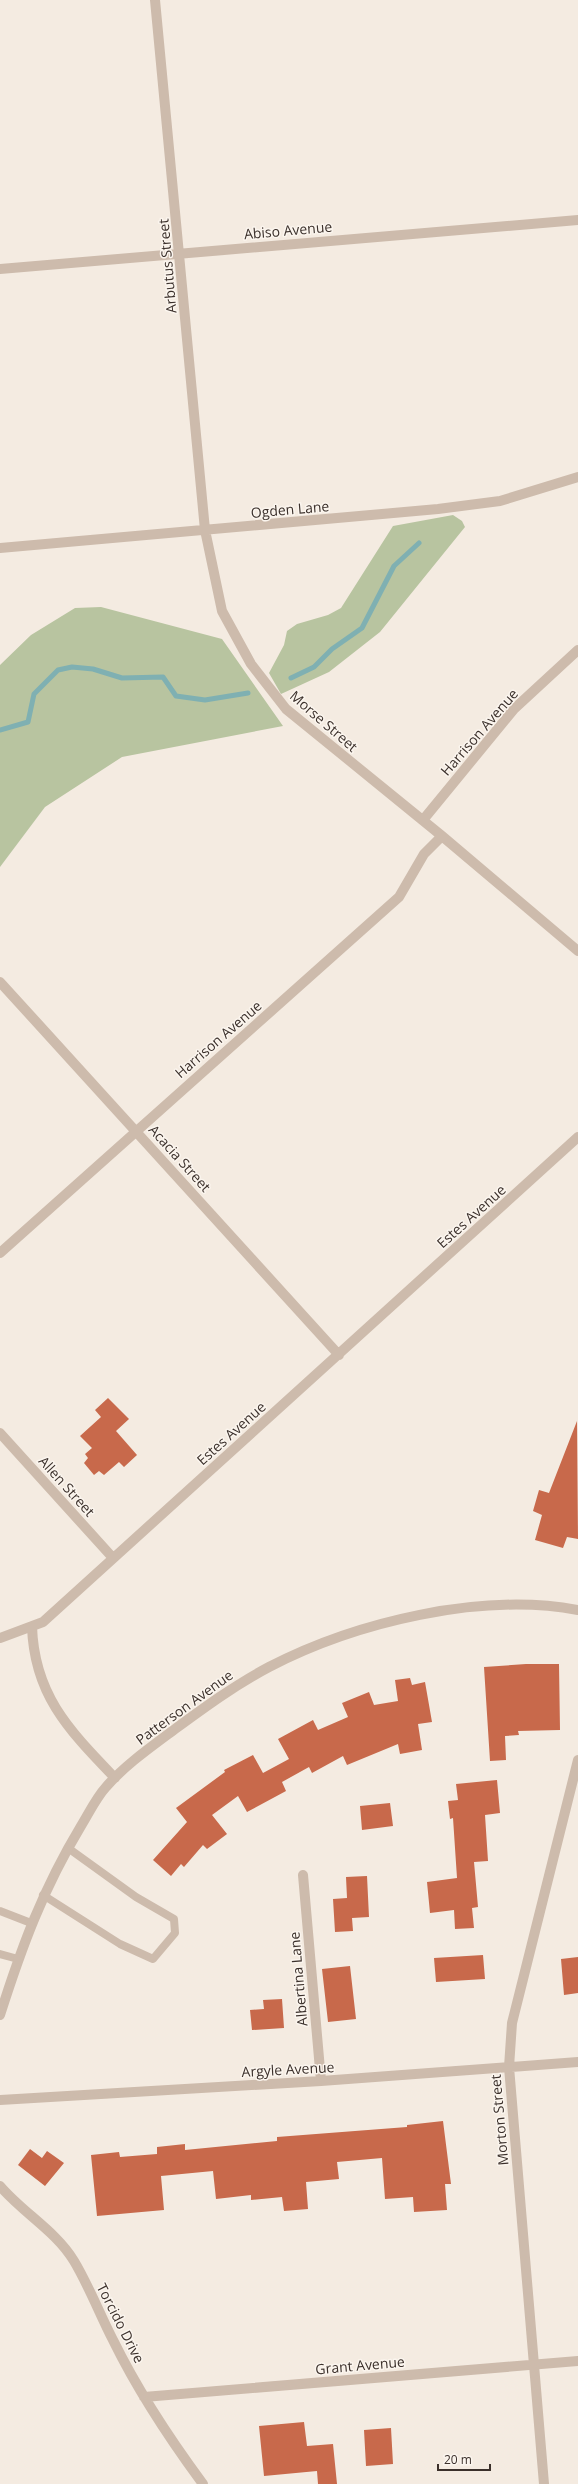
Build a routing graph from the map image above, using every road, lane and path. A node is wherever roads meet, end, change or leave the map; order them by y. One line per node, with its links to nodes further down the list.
1 (155, 0): 3 (street, Arbutus Street)
2 (578, 220): 3 (street, Abiso Avenue)
3 (180, 253): 4 (street, Abiso Avenue); 6 (street, Arbutus Street)
4 (0, 269)
5 (578, 477): 6 (street, Ogden Lane)
6 (205, 530): 7 (street, Ogden Lane); 9 (street, Morse Street)
7 (0, 548)
8 (578, 650): 9 (street, Harrison Avenue)
9 (423, 820): 10 (street, Morse Street)
10 (442, 836): 11 (street); 13 (street, Harrison Avenue)
11 (578, 951)
12 (0, 982): 13 (street, Acacia Street)
13 (136, 1130): 15 (street, Harrison Avenue); 16 (street, Acacia Street)
14 (578, 1137): 16 (street, Estes Avenue)
15 (0, 1252)
16 (339, 1355): 18 (street, Estes Avenue)
17 (0, 1433): 18 (street, Allen Street)
18 (113, 1558): 20 (street, Estes Avenue)
19 (578, 1610): 23 (street, Patterson Avenue)
20 (32, 1626): 21 (street, Estes Avenue); 23 (street)
21 (0, 1638)
22 (578, 1760): 33 (street, Morton Street)
23 (115, 1778): 24 (street, Patterson Avenue)
24 (68, 1848): 26 (street, Patterson Avenue); 26 (lane)
25 (303, 1875): 34 (street, Albertina Lane)
26 (43, 1895): 28 (street, Patterson Avenue)
27 (0, 1911): 28 (lane)
28 (31, 1923): 30 (street, Patterson Avenue)
29 (0, 1954): 30 (lane)
30 (18, 1959): 31 (street, Patterson Avenue)
31 (0, 2015)
32 (578, 2062): 33 (street, Argyle Avenue)
33 (509, 2068): 34 (street, Argyle Avenue); 38 (street, Morton Street)
34 (321, 2081): 35 (street, Argyle Avenue)
35 (0, 2100)
36 (0, 2186): 39 (street, Torcido Drive)
37 (578, 2361): 38 (street, Grant Avenue)
38 (534, 2365): 39 (street, Grant Avenue); 41 (street, Morton Street)
39 (144, 2397): 40 (street, Torcido Drive)
40 (203, 2484)
41 (544, 2484)

